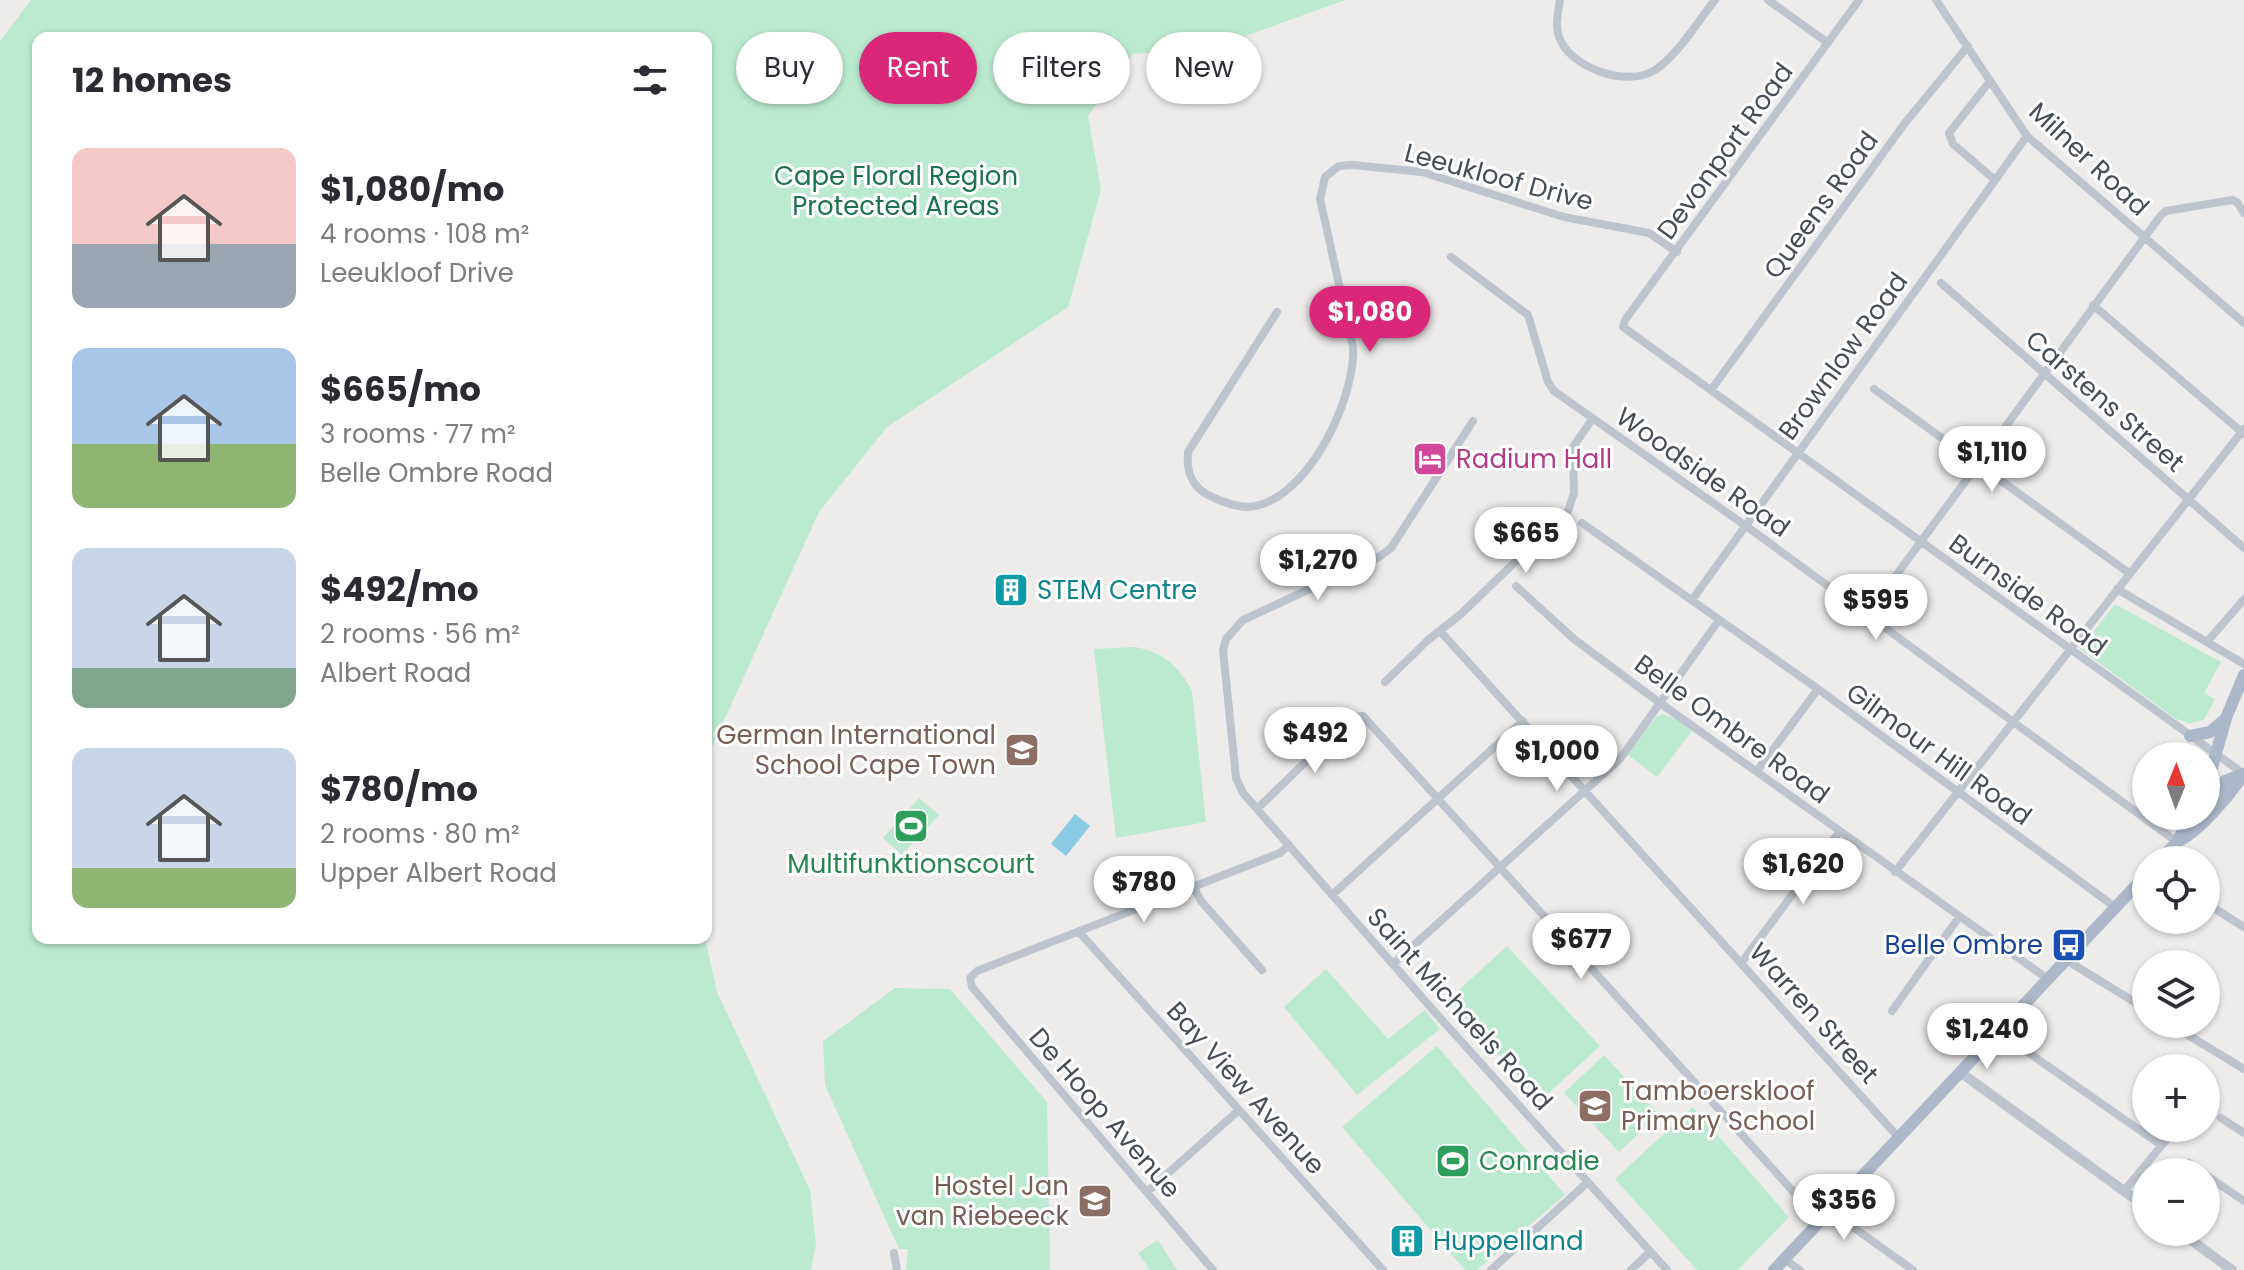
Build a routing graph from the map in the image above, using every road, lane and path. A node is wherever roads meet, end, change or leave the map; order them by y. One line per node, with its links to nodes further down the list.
1 (1560, 0): 2 (street)
2 (1715, 0)
3 (1768, 0): 6 (street)
4 (1859, 0): 6 (street, Devonport Road)
5 (1936, 0): 7 (street, Milner Road)
6 (1828, 43): 13 (street, Devonport Road)
7 (1968, 46): 8 (street, Milner Road); 22 (street, Queens Road)
8 (1990, 81): 9 (street, Milner Road); 10 (street)
9 (2027, 136): 10 (street, Brownlow Road); 12 (street, Milner Road)
10 (1995, 180): 26 (street, Brownlow Road)
11 (2244, 213): 12 (street)
12 (2143, 237): 16 (street); 18 (street, Milner Road)
13 (1677, 252): 17 (street, Leeukloof Drive); 19 (street, Devonport Road)
14 (1451, 257): 23 (street, Woodside Road)
15 (1941, 283): 20 (street, Carstens Street)
16 (2093, 305): 20 (street); 25 (street)
17 (1277, 312)
18 (2244, 323)
19 (1623, 325): 22 (street, Burnside Road)
20 (2045, 375): 27 (street); 28 (street, Carstens Street)
21 (1874, 389): 27 (street)
22 (1711, 390): 26 (street, Burnside Road)
23 (1593, 418): 30 (street, Woodside Road); 40 (street)
24 (1473, 421): 61 (street, Saint Michaels Road)
25 (2243, 432): 28 (street)
26 (1797, 453): 30 (street, Brownlow Road); 31 (street, Burnside Road)
27 (1977, 463): 31 (street); 33 (street)
28 (2188, 499): 32 (street, Carstens Street); 33 (street)
29 (1582, 523): 37 (street, Gilmour Hill Road)
30 (1744, 526): 37 (street, Brownlow Road); 38 (street, Woodside Road)
31 (1920, 542): 38 (street); 42 (street, Burnside Road)
32 (2244, 548)
33 (2129, 573): 35 (street)
34 (1516, 586): 47 (street, Belle Ombre Road)
35 (2117, 589): 41 (street); 42 (street)
36 (2244, 599): 41 (street)
37 (1692, 600): 39 (street, Gilmour Hill Road)
38 (1867, 615): 50 (street, Woodside Road)
39 (1719, 620): 46 (street, Gilmour Hill Road); 47 (street)
40 (1440, 631): 45 (street); 49 (street, Warren Street)
41 (2207, 642): 43 (street)
42 (2070, 650): 50 (street); 51 (street, Burnside Road)
43 (2244, 664)
44 (2244, 675): 48 (main road)
45 (1385, 682)
46 (1818, 689): 55 (street); 59 (street, Gilmour Hill Road)
47 (1660, 703): 55 (street, Belle Ombre Road); 58 (street)
48 (2226, 718): 51 (main road); 53 (main road)
49 (1523, 721): 58 (street, Warren Street); 60 (street)
50 (2015, 722): 59 (street); 64 (street, Woodside Road)
51 (2190, 736): 52 (street, Burnside Road)
52 (2198, 742)
53 (2220, 742)
54 (2220, 758): 56 (street, Burnside Road)
55 (1757, 771): 63 (street, Belle Ombre Road)
56 (2244, 774): 57 (main road); 64 (main road)
57 (2220, 787)
58 (1585, 790): 67 (street); 78 (street, Warren Street)
59 (1958, 792): 68 (street); 72 (street, Gilmour Hill Road)
60 (1440, 800): 61 (street); 67 (street); 71 (street)
61 (1257, 809): 65 (street, Saint Michaels Road)
62 (2183, 830): 64 (main road)
63 (1840, 831): 68 (street, Belle Ombre Road); 78 (street)
64 (2177, 842): 66 (main road)
65 (1289, 845): 69 (street); 71 (street, Saint Michaels Road)
66 (2173, 846)
67 (1499, 867): 79 (street); 101 (street)
68 (1895, 872): 74 (street, Belle Ombre Road)
69 (1194, 888): 76 (street); 80 (street)
70 (2132, 889): 72 (main road)
71 (1332, 895): 79 (street, Saint Michaels Road)
72 (2115, 907): 77 (main road)
73 (2220, 912): 75 (street)
74 (1959, 917): 81 (street, Belle Ombre Road); 83 (street)
75 (2244, 927)
76 (1079, 932): 88 (street, Bay View Avenue); 97 (street, De Hoop Avenue)
77 (2066, 960): 81 (main road); 82 (street)
78 (1742, 962): 91 (street, Warren Street)
79 (1393, 964): 94 (street, Saint Michaels Road)
80 (1262, 970)
81 (2048, 979): 84 (main road)
82 (2132, 1000)
83 (1892, 1011)
84 (1999, 1032): 87 (main road); 93 (street)
85 (2193, 1038): 86 (street)
86 (2244, 1069)
87 (1960, 1072): 91 (main road); 96 (street)
88 (1239, 1110): 97 (street); 108 (street, Bay View Avenue)
89 (2221, 1118): 90 (street)
90 (2244, 1133)
91 (1899, 1138): 100 (main road)
92 (2164, 1142): 93 (street)
93 (2161, 1145): 96 (street)
94 (1588, 1182): 103 (street, Saint Michaels Road); 109 (street)
95 (2220, 1184): 99 (street)
96 (2124, 1191): 98 (street)
97 (1147, 1192): 107 (street, De Hoop Avenue)
98 (2132, 1197)
99 (2244, 1201)
100 (1828, 1210): 101 (main road); 114 (street)
101 (1819, 1220): 105 (main road)
102 (2199, 1246): 115 (street)
103 (1650, 1252): 110 (street); 111 (street, Saint Michaels Road)
104 (894, 1253): 106 (street)
105 (1784, 1259): 112 (main road); 113 (street)
106 (897, 1270)
107 (1213, 1270)
108 (1383, 1270)
109 (1491, 1270)
110 (1631, 1270)
111 (1667, 1270)
112 (1774, 1270)
113 (1800, 1270)
114 (1913, 1270)
115 (2232, 1270)

